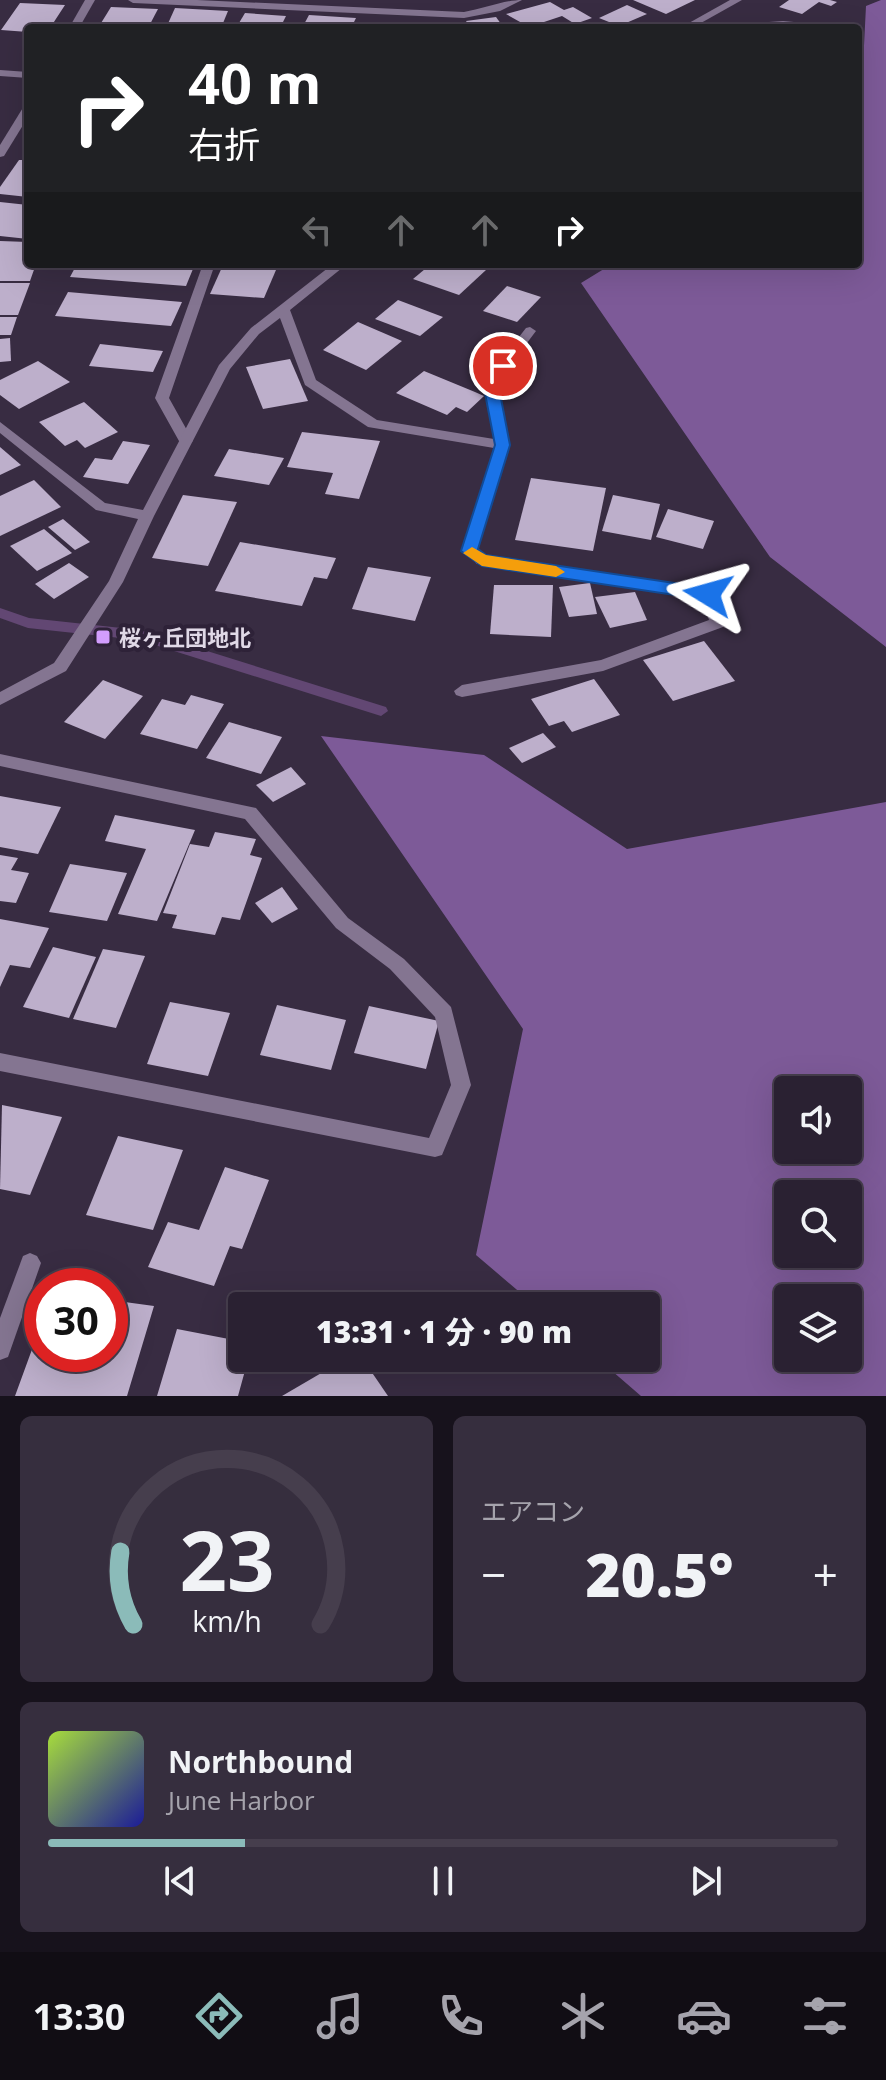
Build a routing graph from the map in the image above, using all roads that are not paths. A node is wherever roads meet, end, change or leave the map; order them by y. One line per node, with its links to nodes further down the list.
1 (90, 0): 5 (street)
2 (133, 0): 3 (street)
3 (517, 0)
4 (737, 0): 6 (street)
5 (76, 24)
6 (692, 24)
7 (0, 73): 8 (street)
8 (24, 75)
9 (24, 114): 10 (street)
10 (1, 150)
11 (208, 268): 16 (street)
12 (336, 268): 13 (street)
13 (283, 309): 16 (street); 17 (street)
14 (530, 331): 17 (street)
15 (0, 426): 18 (street)
16 (186, 441): 18 (street)
17 (502, 445): 19 (street)
18 (147, 516): 20 (street)
19 (462, 691)
20 (0, 699)
21 (0, 760): 22 (street)
22 (0, 1062)
23 (30, 1263): 24 (street)
24 (0, 1349)

